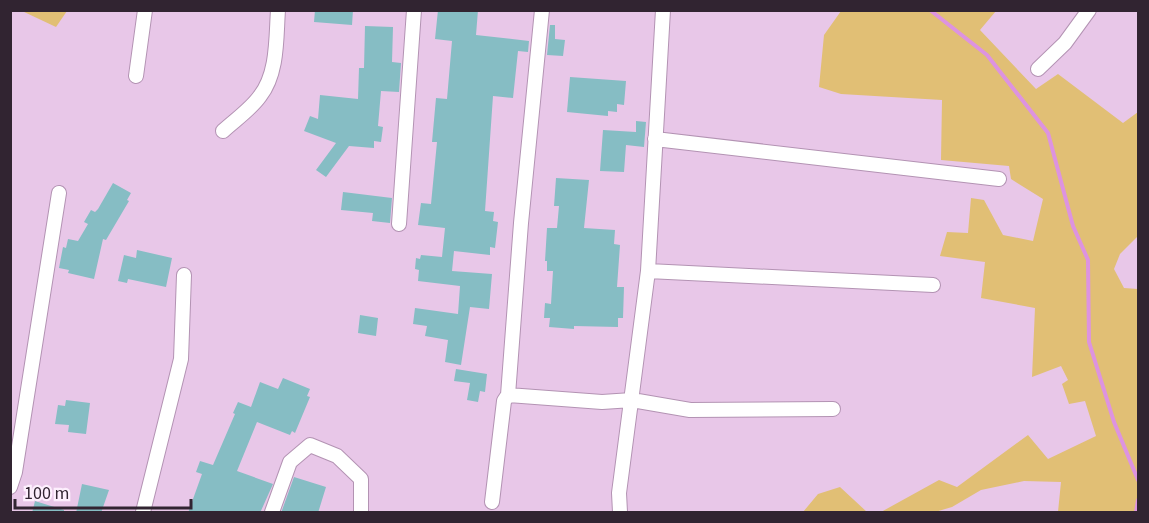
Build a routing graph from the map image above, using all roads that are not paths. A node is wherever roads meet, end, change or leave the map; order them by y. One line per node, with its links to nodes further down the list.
1 (145, 10): 8 (street)
2 (278, 10): 9 (street)
3 (414, 10): 13 (street)
4 (542, 10): 17 (street)
5 (663, 10): 10 (street)
6 (1089, 10): 7 (street)
7 (1038, 69)
8 (136, 76)
9 (223, 131)
10 (655, 139): 11 (street); 14 (street)
11 (999, 179)
12 (59, 193): 20 (street)
13 (399, 224)
14 (648, 271): 16 (street); 18 (street)
15 (184, 275): 22 (street)
16 (933, 285)
17 (508, 395): 18 (street); 21 (street)
18 (632, 400): 19 (street); 25 (street)
19 (833, 409)
20 (10, 487)
21 (492, 502)
22 (143, 513)
23 (272, 513): 24 (street)
24 (361, 513)
25 (620, 513)

